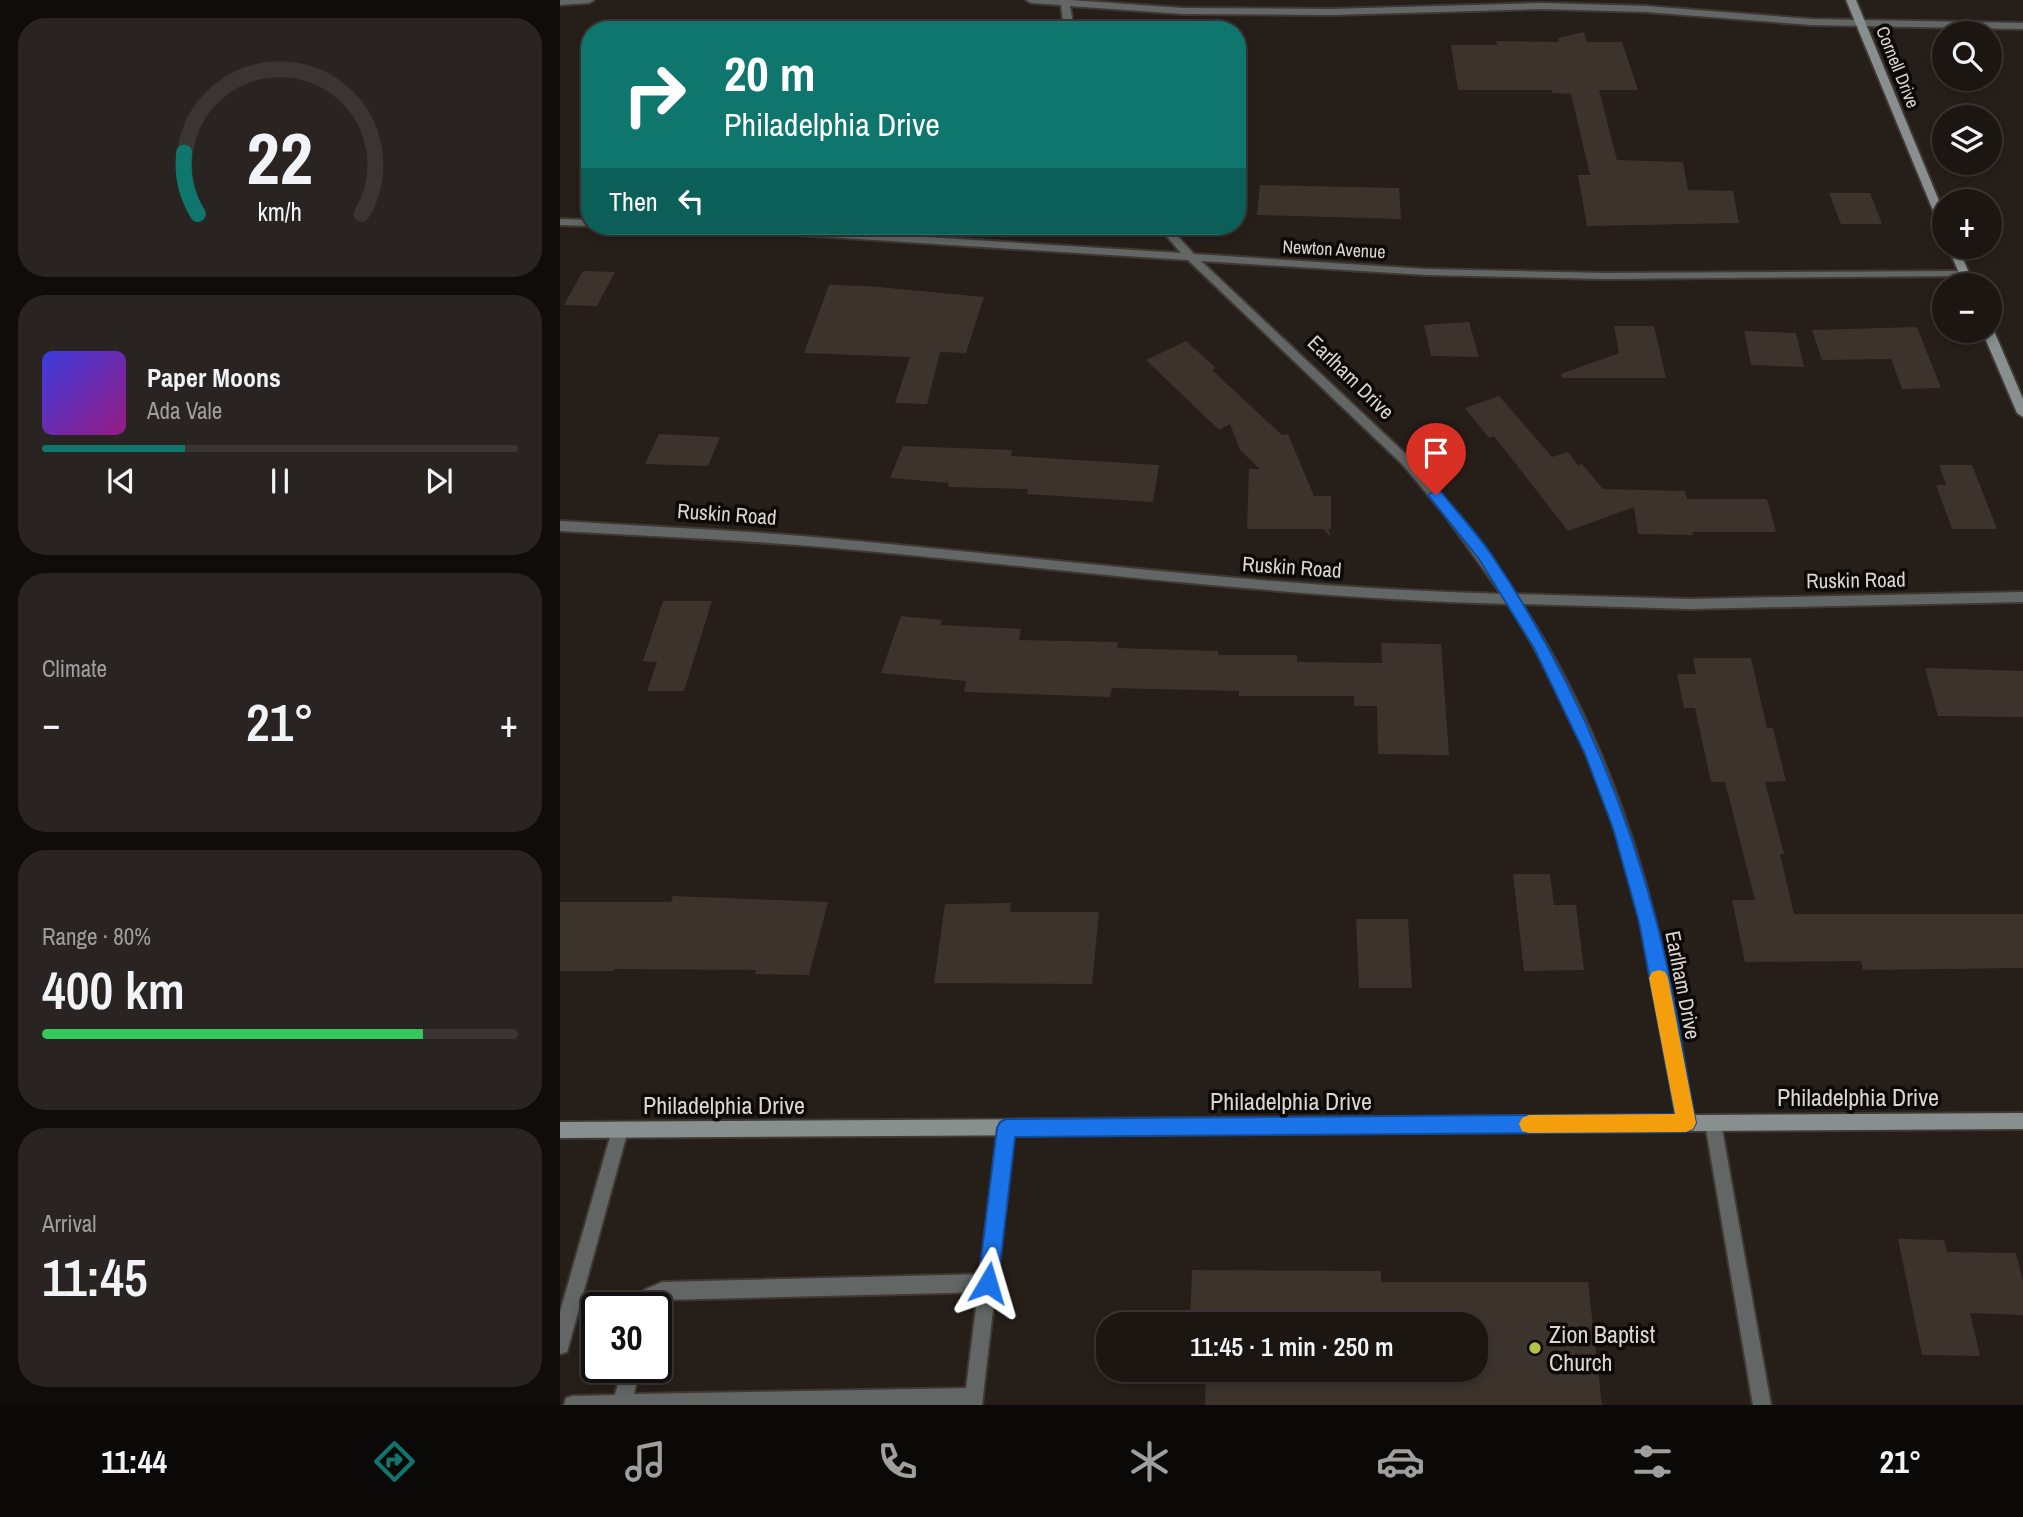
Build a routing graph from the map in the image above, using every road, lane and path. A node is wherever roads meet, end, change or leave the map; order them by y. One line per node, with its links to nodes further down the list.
1 (589, 0): 5 (street)
2 (1031, 0): 4 (street)
3 (1852, 0): 7 (main road, Cornell Drive)
4 (1066, 1): 6 (street); 7 (street)
5 (560, 2)
6 (1068, 21)
7 (1862, 24): 8 (street); 9 (main road, Cornell Drive)
8 (2023, 26)
9 (1932, 196)
10 (560, 222): 11 (street)
11 (581, 223)
12 (863, 235): 14 (street, Newton Avenue)
13 (1171, 235): 14 (street, Earlham Drive)
14 (1193, 258): 16 (street, Newton Avenue); 22 (street, Earlham Drive)
15 (1958, 259): 17 (main road)
16 (1932, 273)
17 (1964, 273)
18 (1994, 343): 19 (main road)
19 (2023, 412)
20 (560, 526): 22 (street, Ruskin Road)
21 (2023, 597): 22 (street, Ruskin Road)
22 (1512, 599): 24 (street, Earlham Drive)
23 (2023, 1121): 25 (main road, Philadelphia Drive)
24 (1686, 1123): 25 (main road, Philadelphia Drive); 26 (main road, Philadelphia Drive)
25 (1713, 1123): 37 (street)
26 (1006, 1128): 28 (main road, Philadelphia Drive); 29 (street)
27 (560, 1130): 28 (main road, Philadelphia Drive)
28 (620, 1130): 31 (street)
29 (988, 1283): 30 (street); 33 (street)
30 (658, 1292)
31 (560, 1345)
32 (627, 1383): 35 (street)
33 (974, 1401): 35 (street)
34 (560, 1403): 36 (street)
35 (622, 1403): 36 (street)
36 (572, 1405)
37 (1762, 1405)

